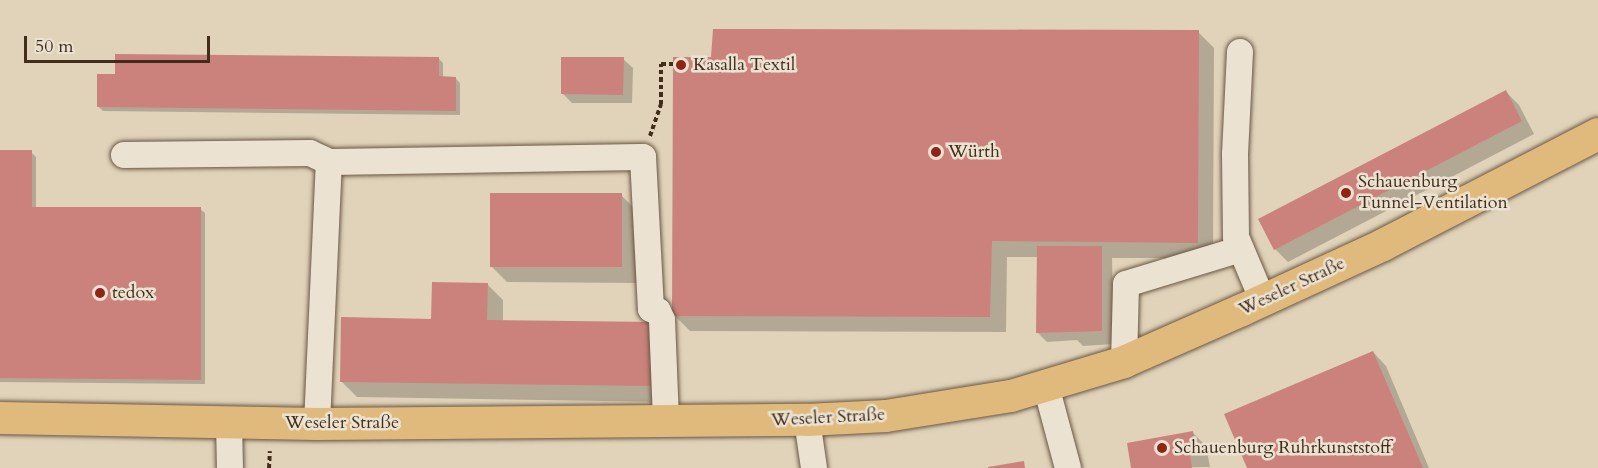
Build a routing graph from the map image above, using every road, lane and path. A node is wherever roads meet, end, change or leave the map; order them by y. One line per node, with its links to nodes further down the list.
1 (1240, 52): 7 (lane)
2 (674, 63): 5 (path)
3 (1598, 134): 8 (main road, Weseler Straße)
4 (124, 155): 6 (lane)
5 (643, 157): 6 (lane); 13 (lane)
6 (329, 162): 15 (lane)
7 (1241, 249): 8 (lane); 9 (lane)
8 (1263, 301): 9 (main road, Weseler Straße)
9 (1124, 362): 10 (main road, Weseler Straße)
10 (1046, 386): 12 (main road, Weseler Straße); 18 (lane)
11 (0, 418): 14 (main road, Weseler Straße)
12 (807, 420): 13 (main road, Weseler Straße); 17 (lane)
13 (666, 421): 15 (main road, Weseler Straße)
14 (229, 422): 15 (main road, Weseler Straße); 16 (lane)
15 (317, 424)
16 (230, 468)
17 (814, 468)
18 (1068, 468)

